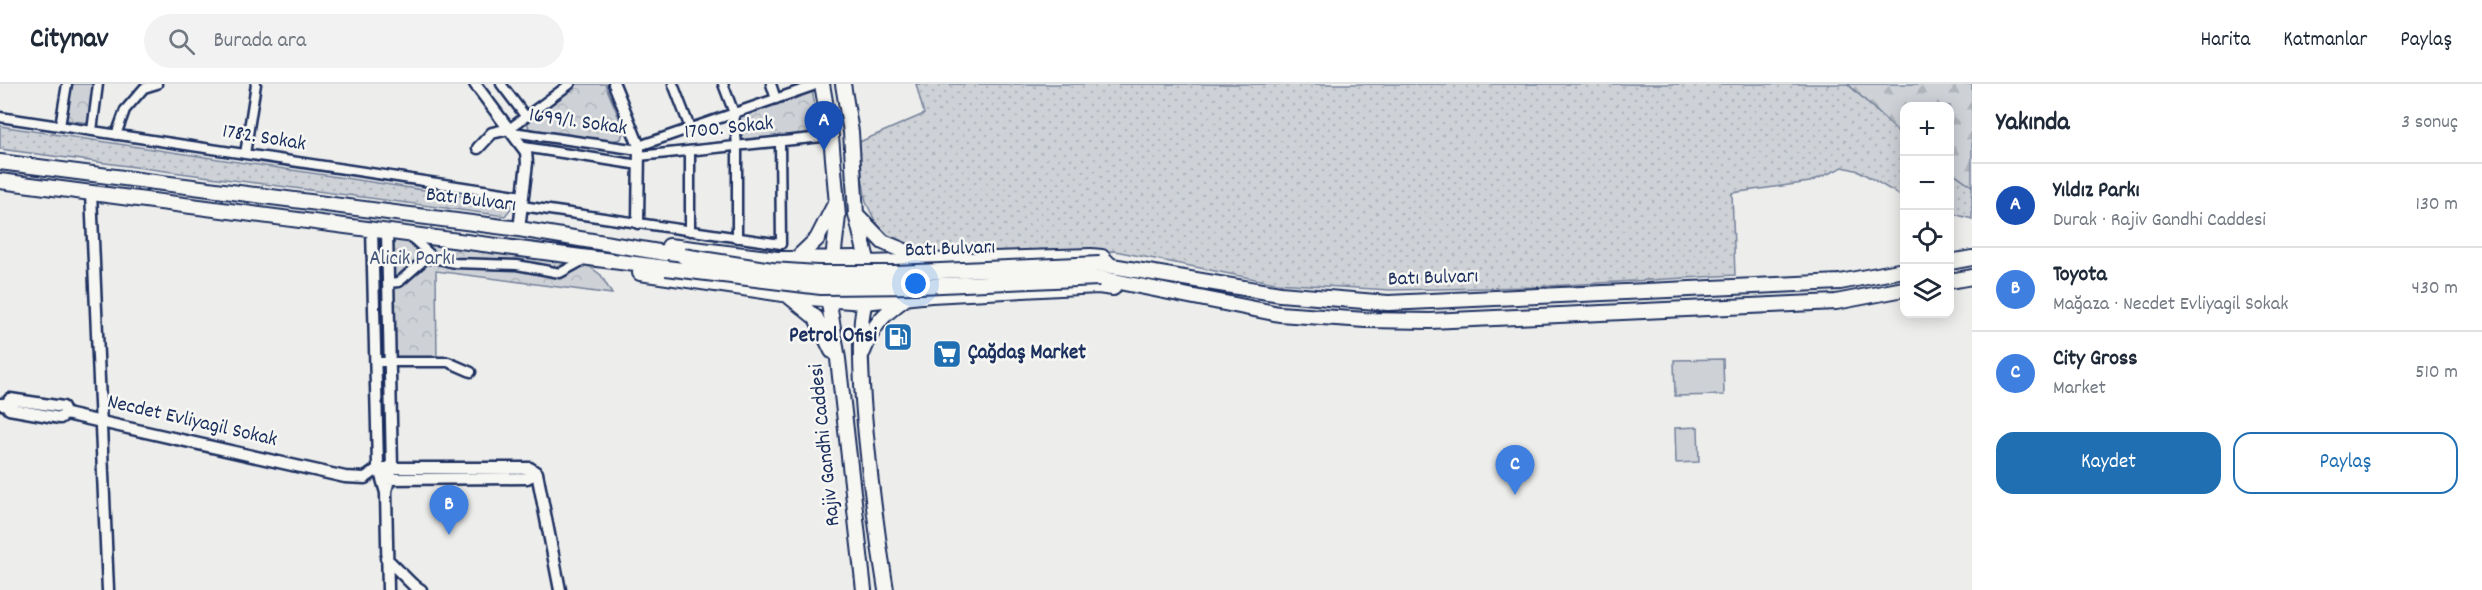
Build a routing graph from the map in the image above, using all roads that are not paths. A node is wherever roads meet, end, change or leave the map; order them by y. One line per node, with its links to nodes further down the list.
1 (67, 84): 19 (street)
2 (98, 84): 22 (street)
3 (157, 84): 23 (street)
4 (256, 84): 30 (street)
5 (475, 84): 21 (street)
6 (501, 84): 18 (street)
7 (570, 84): 14 (street)
8 (614, 84): 31 (street)
9 (673, 84): 20 (street)
10 (723, 84): 16 (street)
11 (771, 84): 15 (street)
12 (843, 84): 37 (main road, Rajiv Gandhi Caddesi)
13 (817, 85): 15 (street); 35 (main road, Rajiv Gandhi Caddesi)
14 (560, 87): 18 (street)
15 (776, 99): 16 (street)
16 (734, 113): 20 (street); 26 (street)
17 (0, 117): 19 (street, 1782. Sokak)
18 (526, 117): 21 (street)
19 (60, 126): 22 (street, 1782. Sokak)
20 (690, 128): 31 (street)
21 (510, 130): 27 (street); 28 (street); 31 (street, 1699/1. Sokak)
22 (92, 131): 23 (street, 1782. Sokak)
23 (116, 135): 30 (street, 1782. Sokak)
24 (822, 137): 25 (street, 1700. Sokak)
25 (780, 141): 26 (street, 1700. Sokak); 44 (street, 1782. Sokak)
26 (737, 146): 29 (street, 1700. Sokak); 44 (street)
27 (524, 147): 31 (street, 1699/1. Sokak); 36 (street)
28 (478, 148)
29 (690, 151): 31 (street, 1700. Sokak); 42 (street)
30 (245, 154): 36 (street, 1782. Sokak)
31 (639, 154): 38 (street)
32 (0, 162): 40 (main road, Batı Bulvarı)
33 (0, 182): 34 (main road, Batı Bulvarı)
34 (91, 193): 39 (main road, Batı Bulvarı); 74 (street)
35 (836, 200): 50 (main road); 51 (main road, Rajiv Gandhi Caddesi)
36 (523, 201): 38 (street, 1782. Sokak); 40 (street)
37 (856, 214): 53 (main road); 55 (main road, Rajiv Gandhi Caddesi)
38 (638, 223): 42 (street, 1782. Sokak)
39 (372, 229): 41 (main road, Batı Bulvarı); 70 (street)
40 (519, 229): 45 (main road, Batı Bulvarı)
41 (387, 231): 43 (main road, Batı Bulvarı); 61 (street)
42 (690, 231): 44 (street, 1782. Sokak)
43 (406, 234): 46 (main road, Batı Bulvarı); 48 (street)
44 (737, 238)
45 (591, 241): 50 (main road); 57 (main road, Batı Bulvarı, bridge)
46 (495, 245): 47 (main road, Batı Bulvarı); 56 (street)
47 (563, 254): 52 (main road); 57 (main road, Batı Bulvarı, bridge)
48 (434, 258): 56 (street); 61 (street)
49 (1972, 258): 54 (main road)
50 (796, 259): 51 (main road)
51 (832, 259): 55 (main road); 66 (main road, Rajiv Gandhi Caddesi)
52 (582, 261): 56 (street); 64 (main road)
53 (930, 261): 55 (main road); 57 (main road)
54 (1954, 261)
55 (869, 263): 67 (main road, Rajiv Gandhi Caddesi)
56 (494, 264)
57 (1103, 269): 58 (main road, Batı Bulvarı); 62 (main road, Batı Bulvarı)
58 (1900, 271)
59 (1972, 277): 60 (main road)
60 (1954, 280)
61 (388, 283): 71 (street)
62 (1129, 283): 63 (main road, Batı Bulvarı); 65 (main road)
63 (1900, 291)
64 (786, 294): 66 (main road); 68 (main road)
65 (907, 298): 67 (main road); 69 (main road)
66 (830, 300): 67 (main road); 68 (main road, Rajiv Gandhi Caddesi)
67 (864, 302): 69 (main road, Rajiv Gandhi Caddesi)
68 (838, 359): 83 (main road, Rajiv Gandhi Caddesi)
69 (860, 359): 84 (main road, Rajiv Gandhi Caddesi)
70 (376, 362): 71 (street); 77 (street)
71 (390, 362): 72 (street); 75 (street)
72 (471, 372)
73 (3, 404): 74 (street, Necdet Evliyagil Sokak)
74 (101, 421): 77 (street, Necdet Evliyagil Sokak); 79 (street)
75 (392, 468): 76 (street); 77 (street)
76 (537, 473): 77 (street); 82 (street)
77 (383, 475): 78 (street)
78 (386, 558): 80 (street); 81 (street)
79 (108, 590)
80 (388, 590)
81 (421, 590)
82 (560, 590)
83 (864, 590)
84 (886, 590)

